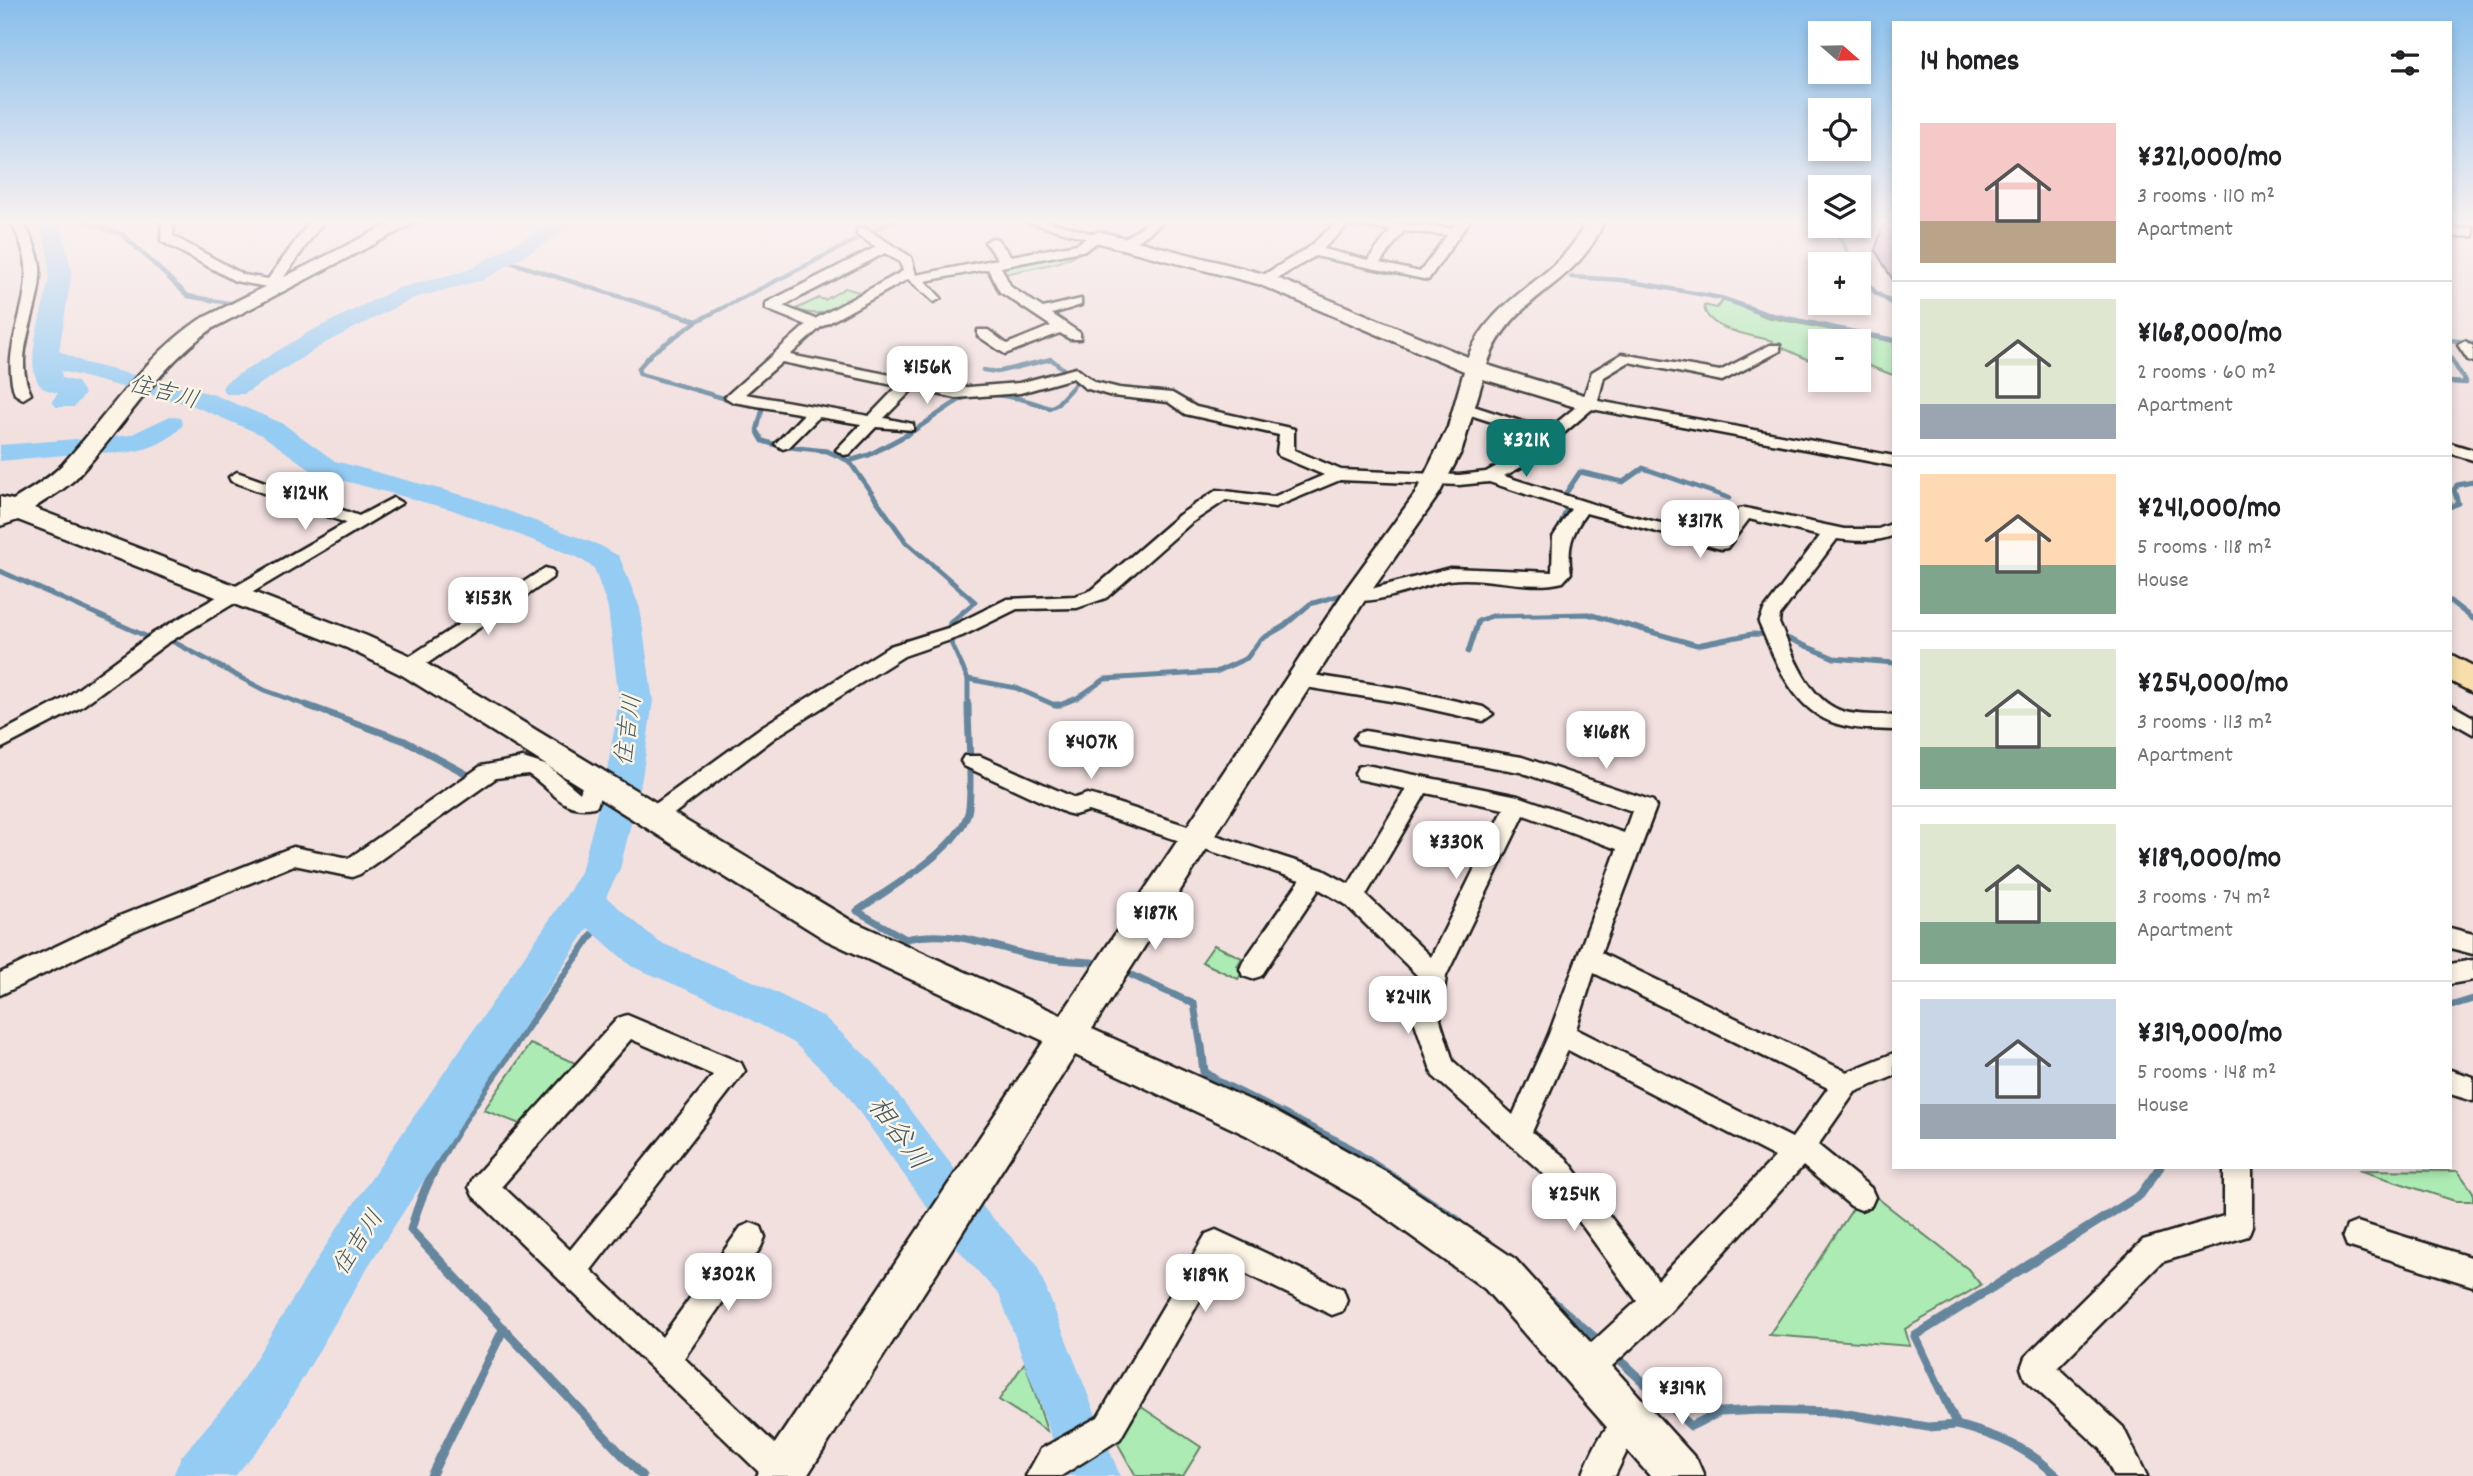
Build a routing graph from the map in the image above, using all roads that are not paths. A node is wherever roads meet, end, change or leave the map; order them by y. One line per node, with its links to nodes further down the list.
1 (32, 289): 18 (street)
2 (269, 289): 36 (street)
3 (804, 289): 12 (street)
4 (881, 289): 12 (street)
5 (925, 289): 9 (street)
6 (1005, 289): 11 (street)
7 (1288, 289): 16 (street)
8 (1534, 289): 16 (street)
9 (934, 298)
10 (1076, 302): 11 (street)
11 (1041, 313): 13 (street)
12 (816, 324): 15 (street)
13 (983, 333)
14 (1775, 348): 19 (street)
15 (778, 357): 17 (street); 21 (street)
16 (1474, 369): 19 (street); 20 (street)
17 (909, 384): 22 (street); 30 (street)
18 (23, 394)
19 (1588, 404): 29 (street); 33 (street)
20 (1464, 408): 24 (street); 32 (street)
21 (817, 411): 22 (street); 25 (street)
22 (873, 421): 23 (street); 27 (street)
23 (908, 427)
24 (1526, 428)
25 (783, 444)
26 (2452, 449): 28 (street)
27 (844, 450)
28 (2473, 455)
29 (1892, 461)
30 (1338, 475): 32 (street); 58 (street)
31 (237, 477): 37 (street)
32 (1437, 477): 33 (street); 42 (street)
33 (1490, 477): 35 (street)
34 (393, 503): 37 (street)
35 (1582, 506): 39 (street); 42 (street)
36 (6, 512): 41 (street)
37 (360, 522): 41 (street)
38 (1892, 529): 39 (street)
39 (1832, 533): 50 (street)
40 (545, 574): 44 (street)
41 (236, 594): 44 (street); 52 (street)
42 (1354, 595): 45 (street)
43 (2452, 666): 46 (main road)
44 (408, 667): 55 (street)
45 (1300, 680): 48 (street); 59 (street)
46 (2473, 682)
47 (2452, 712): 49 (street)
48 (1483, 714)
49 (2473, 727)
50 (1891, 728)
51 (1365, 738): 60 (street)
52 (0, 742)
53 (972, 761): 59 (street)
54 (1366, 773): 56 (street)
55 (598, 782): 58 (street); 70 (street)
56 (1419, 786): 57 (street); 62 (street)
57 (1518, 804): 60 (street); 69 (street)
58 (642, 808): 72 (street)
59 (1198, 837): 61 (street); 72 (street)
60 (1631, 845): 65 (street)
61 (1315, 876): 62 (street); 66 (street)
62 (1353, 897): 69 (street)
63 (2452, 939): 64 (street)
64 (2473, 944)
65 (1587, 958): 71 (street); 75 (street)
66 (1252, 969)
67 (2473, 970): 68 (street)
68 (2452, 974)
69 (1434, 976): 77 (street)
70 (0, 985)
71 (1562, 1034): 77 (street); 78 (street)
72 (1066, 1037): 88 (street); 91 (street)
73 (1892, 1065): 75 (street)
74 (2452, 1083): 76 (street)
75 (1846, 1084): 78 (street)
76 (2473, 1089)
77 (1517, 1136): 86 (street)
78 (1798, 1151): 80 (street); 86 (street)
79 (2238, 1169): 94 (street)
80 (1861, 1197)
81 (2357, 1236): 84 (street)
82 (751, 1237): 87 (street)
83 (571, 1272): 83 (street); 87 (street)
84 (2473, 1272)
85 (1332, 1300): 90 (street)
86 (1657, 1303): 88 (street)
87 (664, 1360): 91 (street)
88 (1586, 1369): 89 (street)
89 (1633, 1422): 92 (street); 93 (street)
90 (1047, 1468)
91 (781, 1474)
92 (1598, 1476)
93 (1681, 1476)
94 (2131, 1476)

